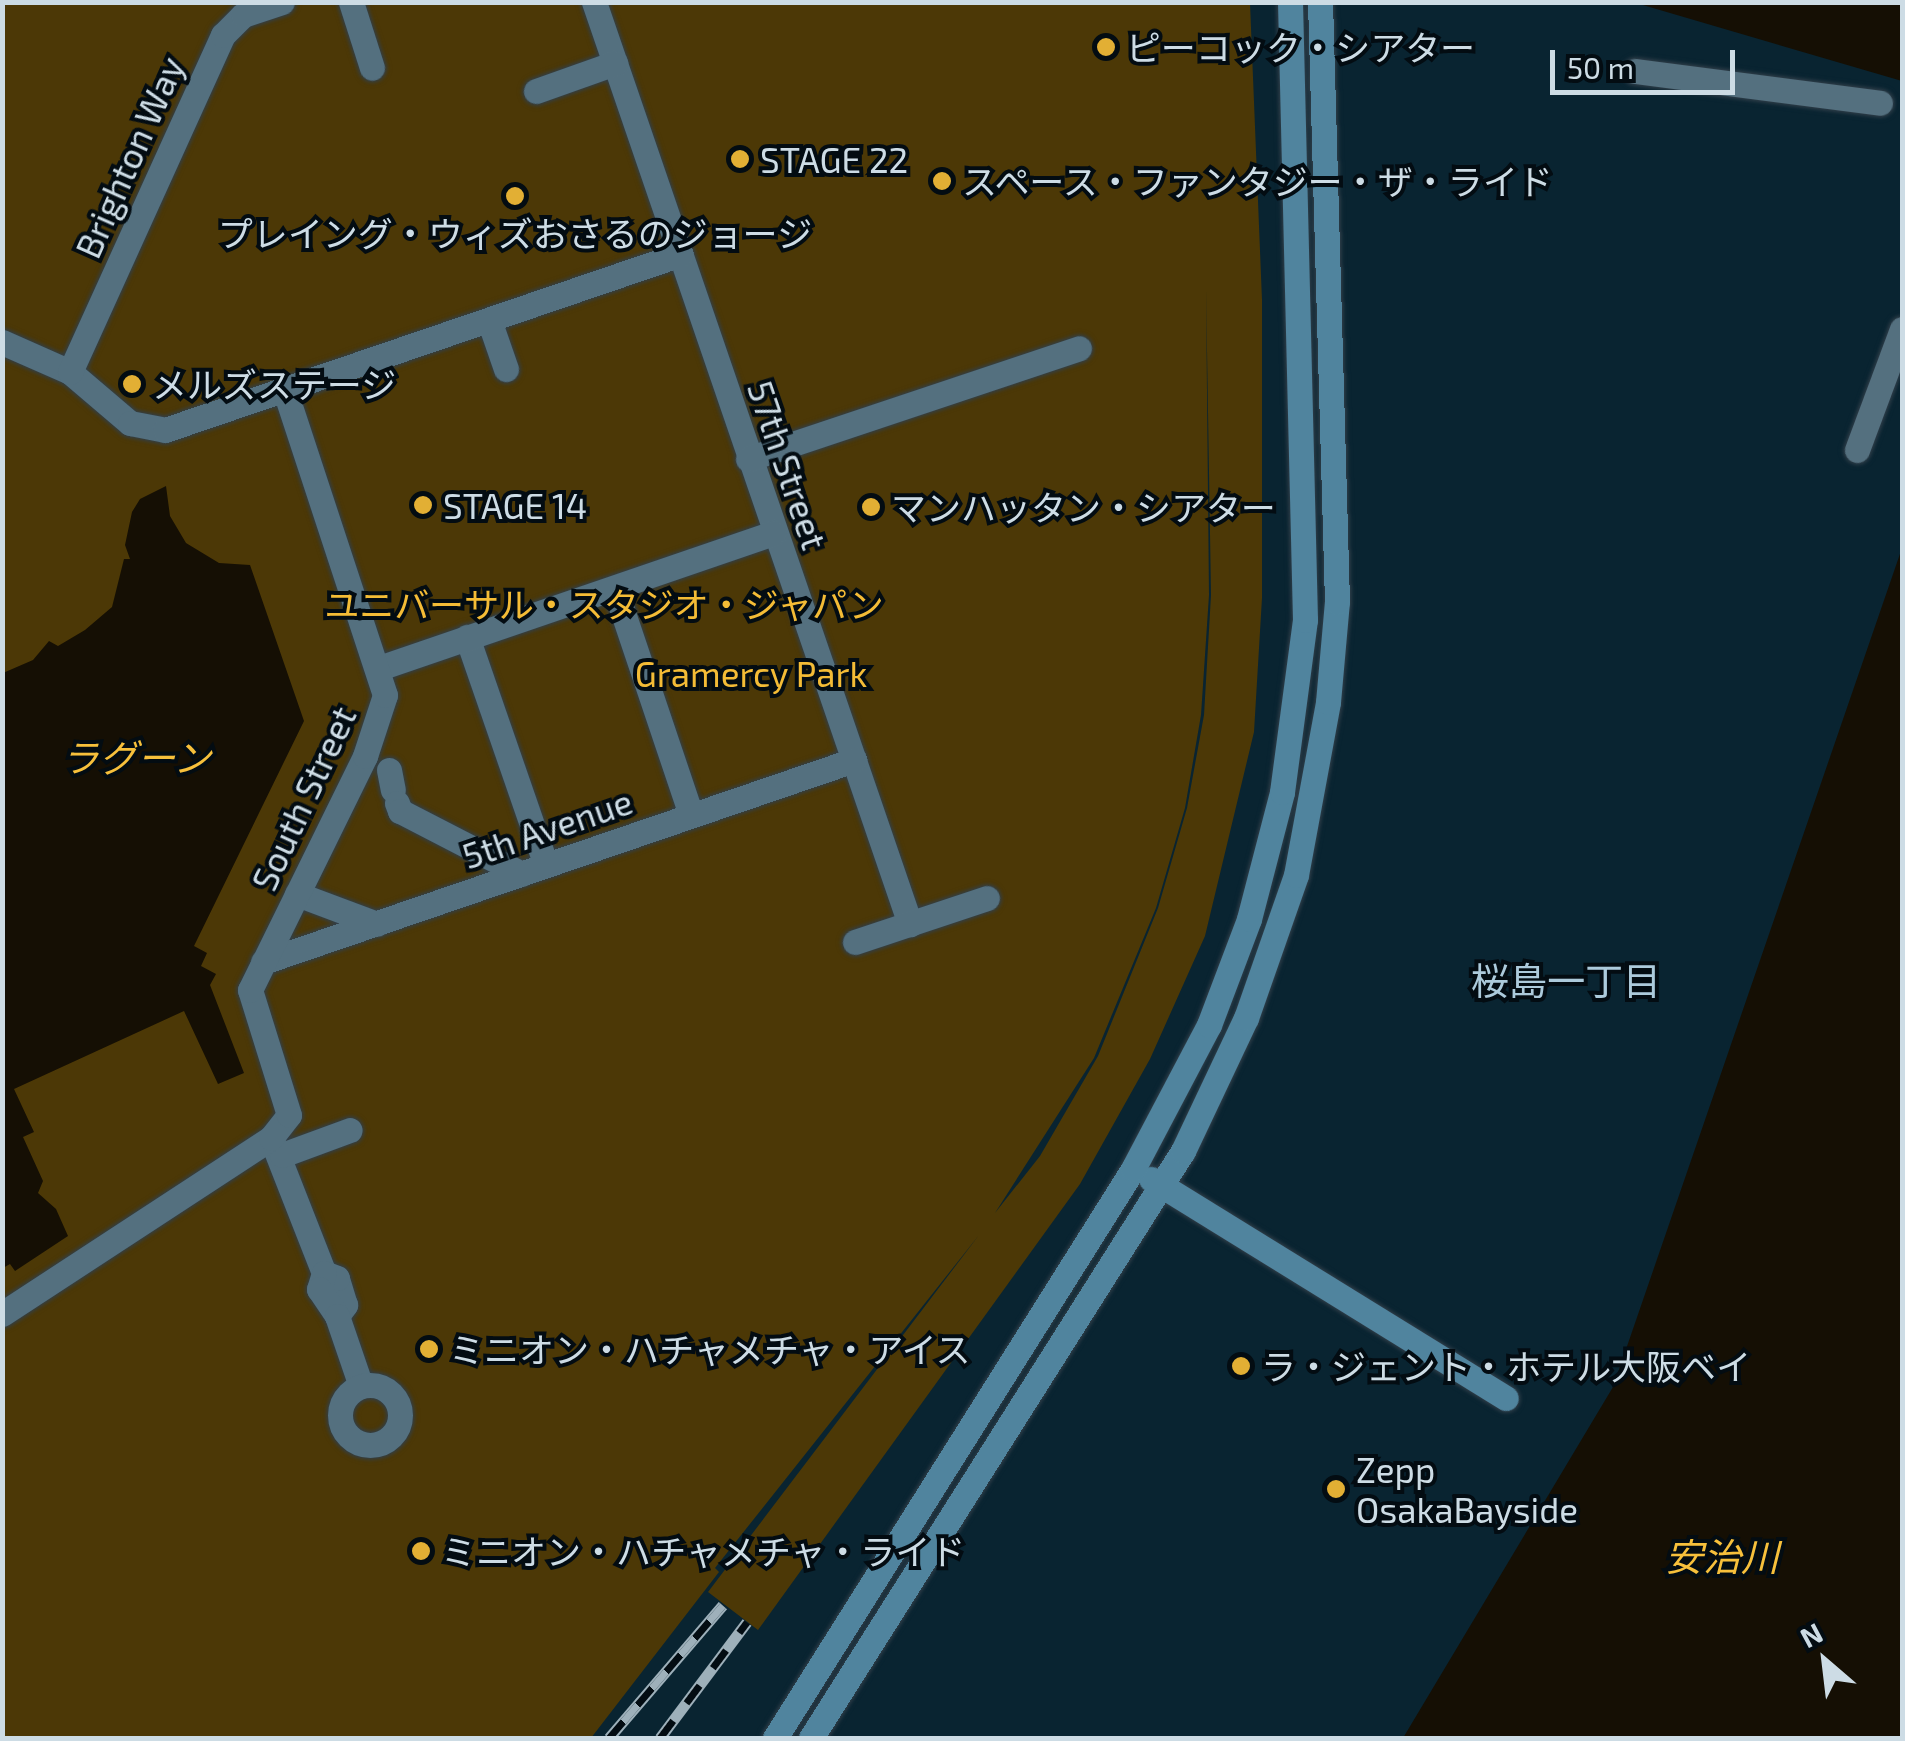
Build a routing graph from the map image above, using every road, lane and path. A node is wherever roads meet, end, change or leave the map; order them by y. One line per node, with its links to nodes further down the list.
1 (282, 2): 17 (street, Brighton Way)
2 (351, 2): 7 (street)
3 (594, 2): 6 (street, 57th Street)
4 (1290, 2): 37 (street)
5 (1320, 2): 38 (street)
6 (615, 63): 9 (street); 11 (street, 57th Street)
7 (372, 68)
8 (1635, 71): 10 (street)
9 (536, 91)
10 (1880, 103)
11 (681, 254): 12 (street); 20 (street, 57th Street)
12 (489, 320): 16 (street); 18 (street)
13 (1902, 329): 19 (street)
14 (2, 342): 17 (street)
15 (1079, 348): 20 (street)
16 (506, 368)
17 (70, 372): 18 (street)
18 (286, 390): 24 (street, South Street)
19 (1858, 450)
20 (748, 459): 21 (street, 57th Street)
21 (774, 533): 22 (street); 25 (street, 57th Street)
22 (615, 589): 23 (street); 27 (street)
23 (467, 638): 24 (street); 28 (street)
24 (379, 668): 29 (street, South Street)
25 (854, 760): 27 (street, 5th Avenue); 32 (street, 57th Street)
26 (393, 788): 28 (street)
27 (690, 815): 28 (street, 5th Avenue)
28 (534, 870): 31 (street, 5th Avenue)
29 (297, 894): 31 (street); 34 (street, South Street)
30 (987, 898): 32 (street)
31 (376, 924): 34 (street, 5th Avenue)
32 (910, 924): 33 (street)
33 (856, 942)
34 (263, 962): 36 (street, South Street)
35 (362, 1126): 36 (street)
36 (276, 1147): 39 (street); 40 (street)
37 (1133, 1169): 38 (street); 42 (street)
38 (1162, 1186): 41 (street); 43 (street)
39 (2, 1314)
40 (360, 1386)
41 (1506, 1398)
42 (775, 1738)
43 (811, 1738)

